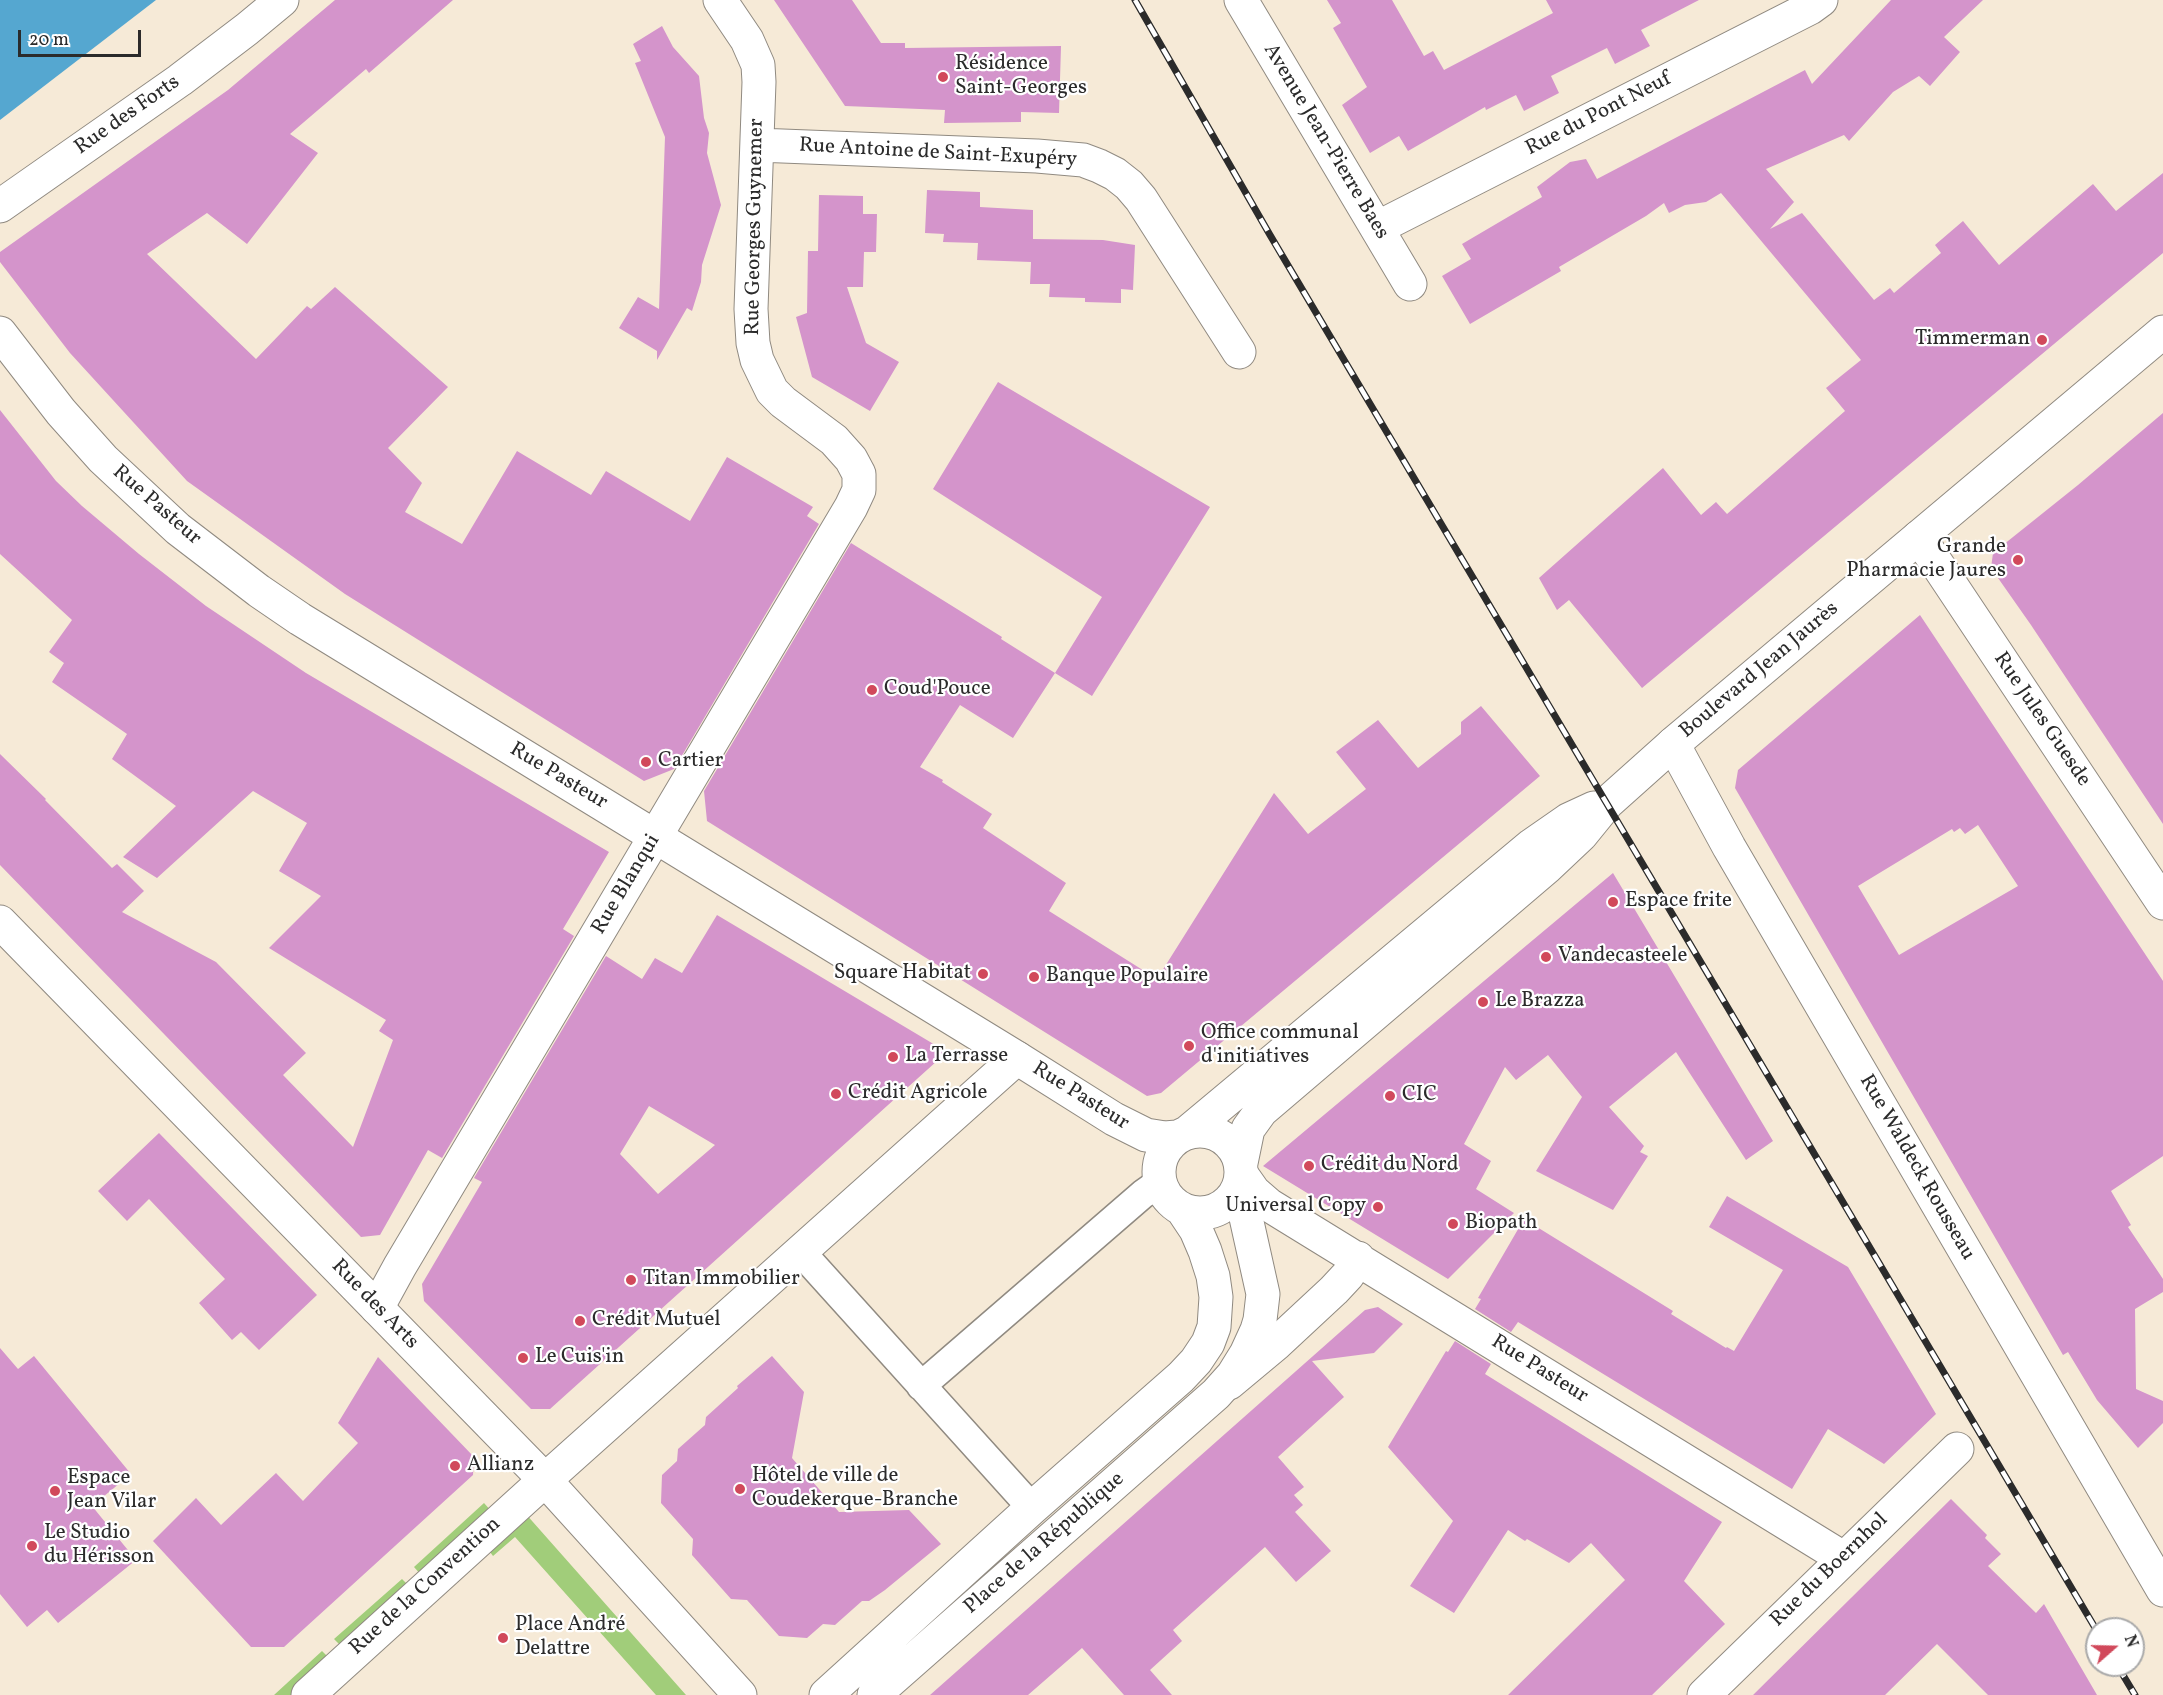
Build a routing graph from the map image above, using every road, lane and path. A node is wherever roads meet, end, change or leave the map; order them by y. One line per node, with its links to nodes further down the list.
1 (282, 0): 6 (street, Rue des Forts)
2 (720, 0): 5 (street, Rue Georges Guynemer)
3 (1241, 0): 7 (street, Avenue Jean-Pierre Baes)
4 (1821, 0): 7 (street, Rue du Pont Neuf)
5 (757, 145): 11 (street, Rue Antoine de Saint-Exupéry); 12 (street, Rue Georges Guynemer)
6 (0, 206)
7 (1377, 228): 8 (street, Avenue Jean-Pierre Baes)
8 (1410, 284)
9 (2163, 332): 13 (street, Boulevard Jean Jaurès)
10 (0, 333): 16 (street, Rue Pasteur)
11 (1239, 352)
12 (851, 459): 16 (street, Rue Blanqui)
13 (1919, 537): 14 (street, Boulevard Jean Jaurès); 17 (street, Rue Jules Guesde)
14 (1673, 744): 15 (street, Boulevard Jean Jaurès); 33 (street, Rue Waldeck Rousseau)
15 (1607, 802): 20 (street, Boulevard Jean Jaurès); 21 (street, Boulevard Jean Jaurès)
16 (657, 836): 19 (street, Rue Pasteur); 26 (street, Rue Blanqui)
17 (2163, 903)
18 (0, 922): 26 (street, Rue des Arts)
19 (1017, 1058): 20 (street, Rue Pasteur); 24 (street)
20 (1182, 1135): 21 (street); 22 (street)
21 (1241, 1175): 23 (street); 25 (street, Rue Pasteur); 28 (street, Place de la République)
22 (1160, 1182): 23 (street); 27 (street)
23 (1182, 1209): 31 (street, Place de la République)
24 (800, 1251): 27 (street, Place de la République); 30 (street)
25 (1358, 1258): 28 (street, Place de la République); 32 (street, Rue Pasteur)
26 (377, 1308): 30 (street, Rue des Arts)
27 (921, 1386): 31 (street, Place de la République)
28 (1216, 1394): 37 (street, Place de la République)
29 (1957, 1449): 32 (street, Rue du Boernhol)
30 (545, 1480): 34 (street, Rue de la Convention); 35 (street, Rue des Arts)
31 (1032, 1508): 36 (street, Place de la République)
32 (1843, 1558): 38 (street, Rue du Boernhol)
33 (2163, 1590)
34 (308, 1695)
35 (740, 1695)
36 (825, 1695)
37 (874, 1695)
38 (1704, 1695)

